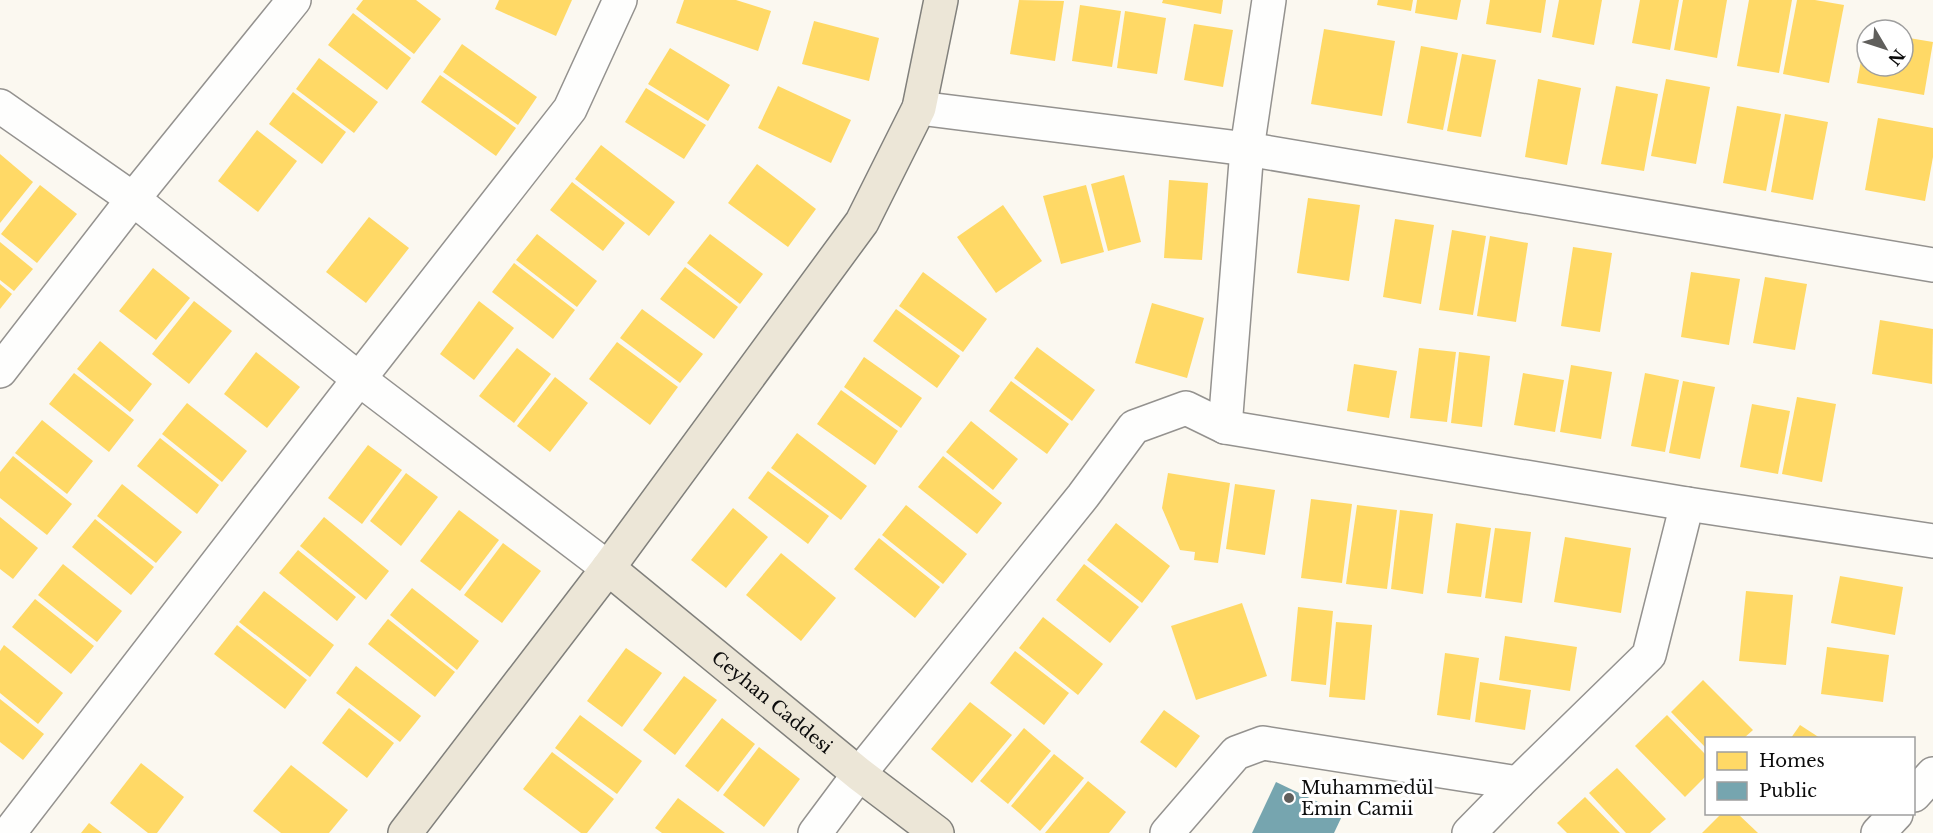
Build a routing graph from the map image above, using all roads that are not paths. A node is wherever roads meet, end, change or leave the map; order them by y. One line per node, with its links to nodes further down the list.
1 (294, 0): 8 (street)
2 (620, 0): 11 (street)
3 (941, 0): 6 (main road)
4 (1269, 0): 7 (street)
5 (0, 105): 8 (street)
6 (919, 108): 7 (street); 15 (main road)
7 (1247, 149): 9 (street); 12 (street)
8 (133, 199): 10 (street); 11 (street)
9 (1933, 265)
10 (0, 371)
11 (359, 379): 15 (street); 21 (street)
12 (1225, 427): 13 (street); 16 (street)
13 (1687, 504): 14 (street); 18 (street)
14 (1933, 541)
15 (608, 568): 16 (main road, Ceyhan Caddesi); 22 (main road)
16 (859, 774): 23 (street); 24 (main road, Ceyhan Caddesi)
17 (1933, 774): 19 (street)
18 (1518, 783): 25 (street); 26 (street)
19 (1915, 794)
20 (1894, 815): 27 (street)
21 (9, 833)
22 (405, 833)
23 (815, 833)
24 (937, 833)
25 (1167, 833)
26 (1469, 833)
27 (1878, 833)

